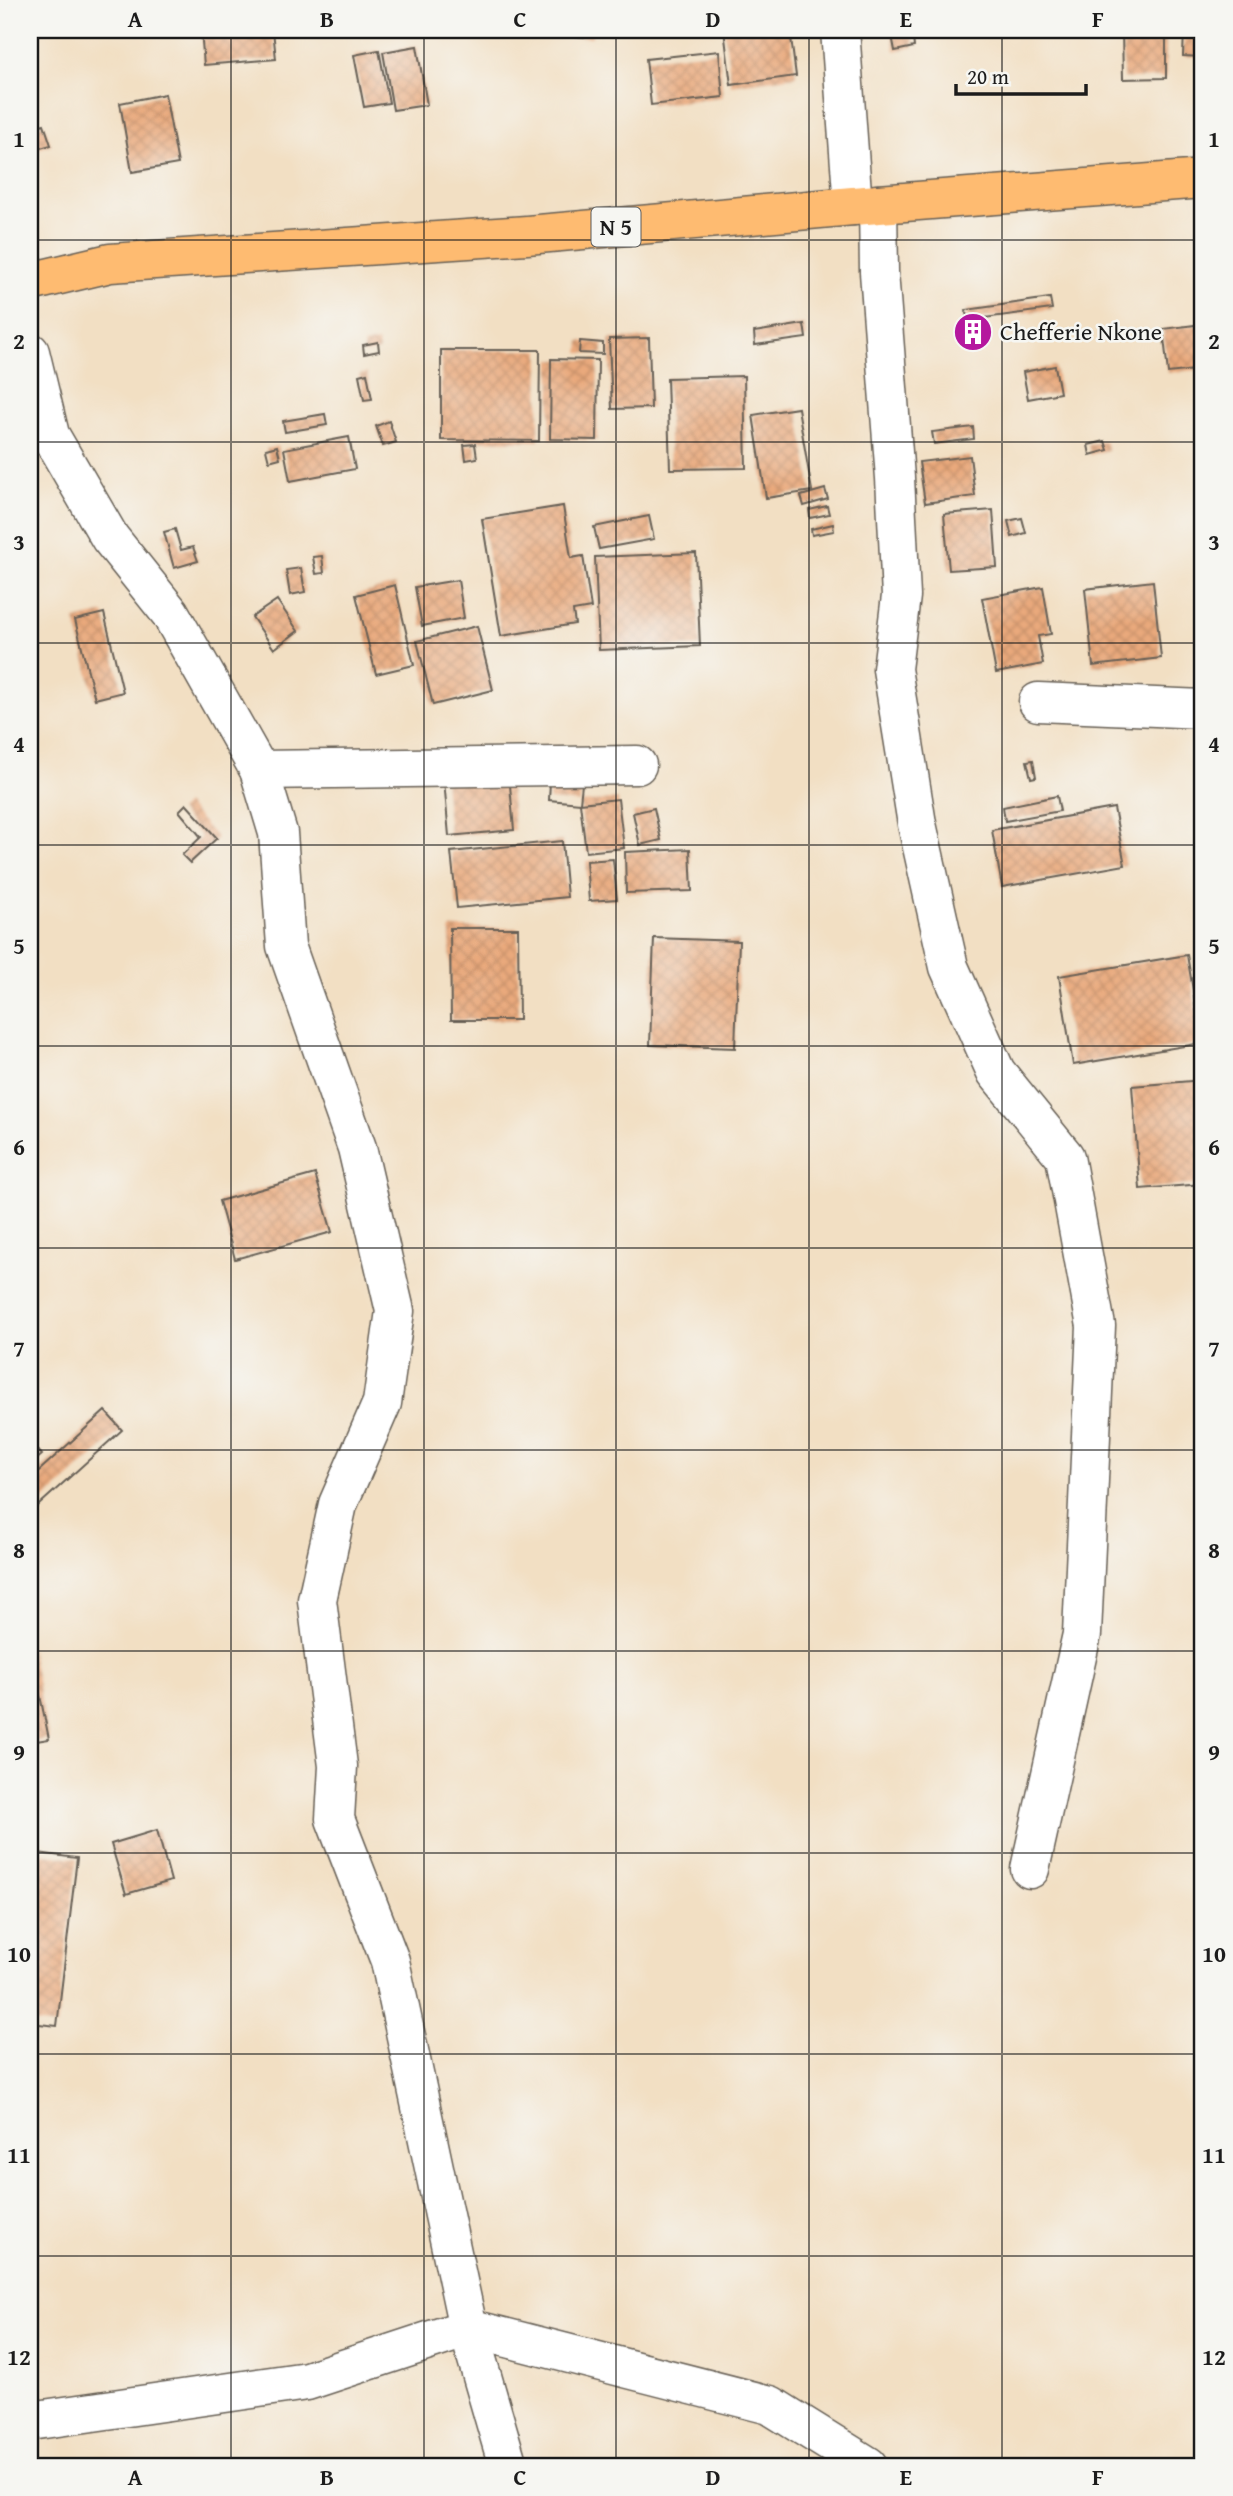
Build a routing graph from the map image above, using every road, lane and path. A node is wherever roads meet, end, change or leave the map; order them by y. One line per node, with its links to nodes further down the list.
1 (840, 30): 3 (street)
2 (1203, 179): 3 (highway, N 5)
3 (865, 205): 4 (highway, N 5); 10 (street)
4 (30, 282)
5 (30, 352): 9 (street)
6 (1038, 702): 7 (street)
7 (1203, 709)
8 (637, 765): 9 (street)
9 (260, 770): 11 (street)
10 (1030, 1869)
11 (468, 2328): 12 (street); 13 (street); 14 (street)
12 (30, 2421)
13 (508, 2466)
14 (868, 2466)

